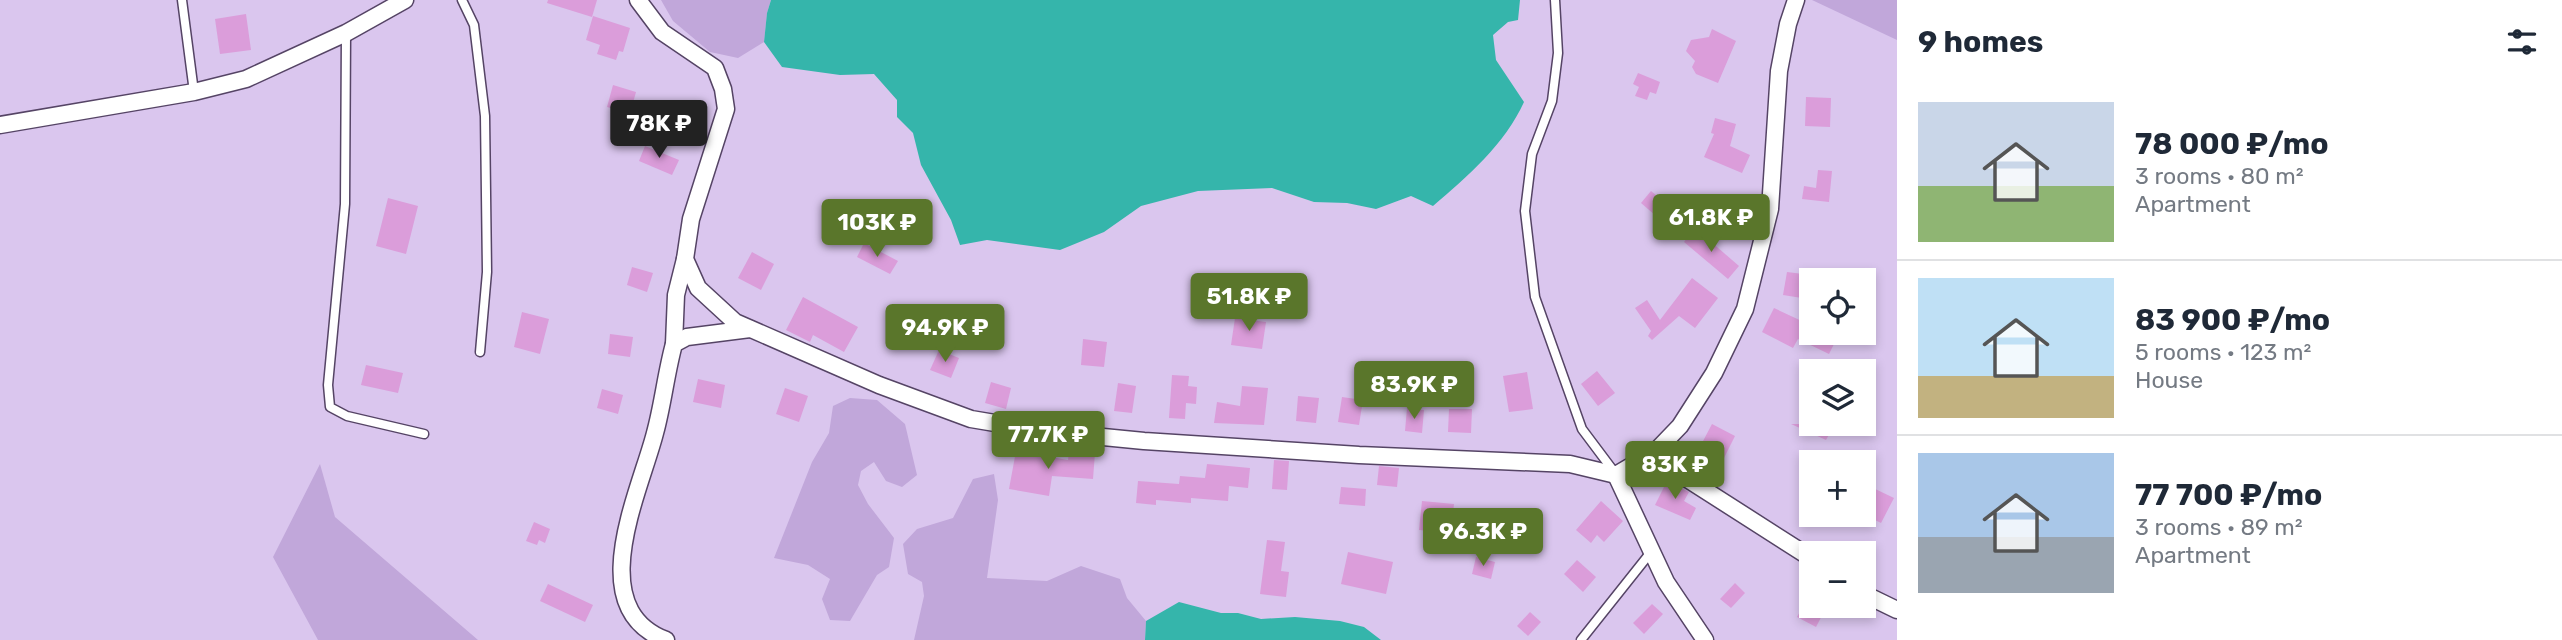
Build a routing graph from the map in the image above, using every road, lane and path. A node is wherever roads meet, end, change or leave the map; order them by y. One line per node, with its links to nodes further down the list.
1 (182, 0): 8 (lane)
2 (405, 0): 7 (street)
3 (462, 0): 13 (lane)
4 (638, 0): 10 (street)
5 (1555, 0): 16 (lane)
6 (1796, 0): 15 (street)
7 (346, 33): 8 (street); 14 (lane)
8 (194, 92): 9 (street)
9 (0, 125)
10 (685, 259): 11 (street); 12 (street)
11 (750, 329): 12 (street); 16 (street)
12 (674, 344): 21 (street)
13 (480, 352)
14 (424, 434)
15 (1655, 452): 16 (street); 18 (street)
16 (1616, 475): 17 (street)
17 (1651, 550): 22 (lane); 23 (street)
18 (1799, 550)
19 (1876, 600): 20 (street)
20 (1897, 610)
21 (666, 640)
22 (1581, 640)
23 (1705, 640)

